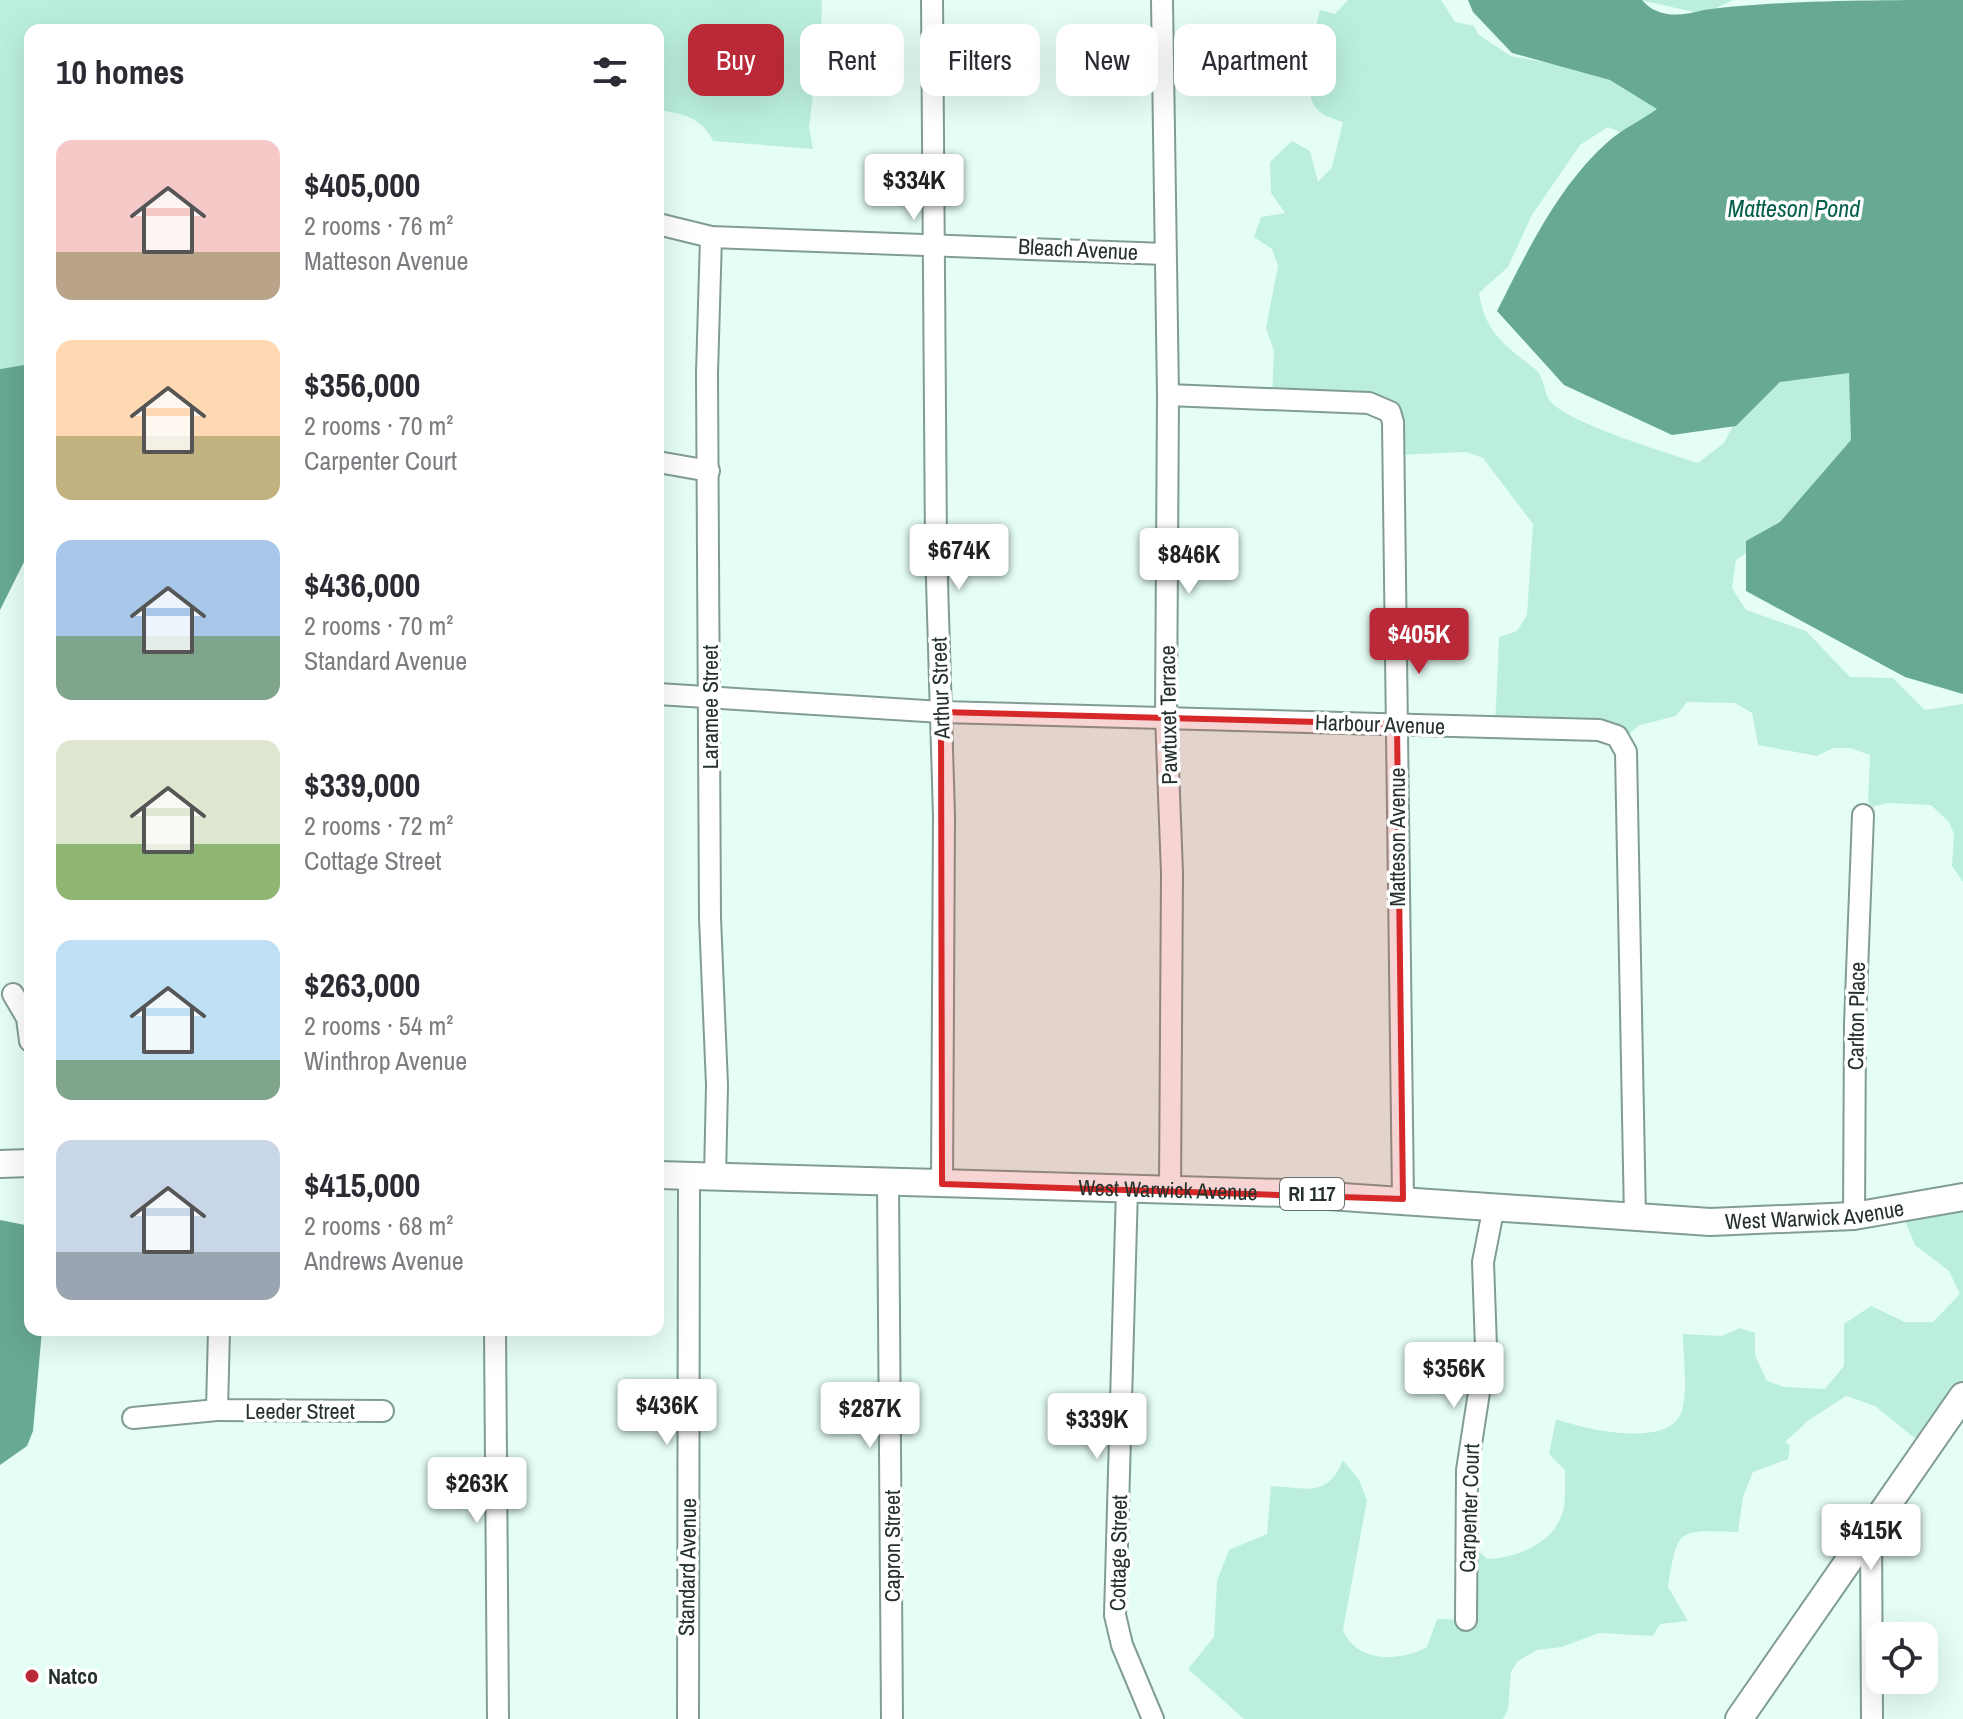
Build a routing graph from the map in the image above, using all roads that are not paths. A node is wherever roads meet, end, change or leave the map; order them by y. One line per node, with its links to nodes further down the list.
1 (932, 0): 5 (street, Arthur Street)
2 (1162, 0): 6 (street, Pawtuxet Terrace)
3 (664, 225): 4 (street, Bleach Avenue)
4 (711, 237): 5 (street, Bleach Avenue); 9 (street, Laramee Street)
5 (936, 245): 6 (street, Bleach Avenue); 12 (street, Arthur Street)
6 (1165, 254): 7 (street, Pawtuxet Terrace)
7 (1168, 395): 13 (street, Pawtuxet Terrace); 14 (street, Matteson Avenue)
8 (664, 463): 9 (street)
9 (709, 471): 11 (street, Laramee Street)
10 (664, 695): 11 (street, Harbour Avenue)
11 (711, 699): 12 (street, Harbour Avenue); 21 (street, Laramee Street)
12 (941, 712): 13 (street, Harbour Avenue); 23 (street, Arthur Street)
13 (1166, 716): 14 (street, Harbour Avenue); 25 (street, Pawtuxet Terrace)
14 (1397, 724): 27 (street, Matteson Avenue); 30 (street, Harbour Avenue)
15 (1863, 815): 29 (street, Carlton Place)
16 (13, 994): 17 (street)
17 (24, 1013)
18 (24, 1163): 19 (main road)
19 (0, 1164)
20 (664, 1175): 21 (main road, West Warwick Avenue / RI 117)
21 (702, 1176): 22 (main road, West Warwick Avenue / RI 117); 40 (street, Standard Avenue)
22 (888, 1180): 23 (main road, West Warwick Avenue / RI 117); 41 (street, Capron Street)
23 (942, 1184): 24 (main road, West Warwick Avenue / RI 117)
24 (1127, 1188): 25 (main road, West Warwick Avenue / RI 117); 42 (street, Cottage Street)
25 (1170, 1191): 27 (main road, West Warwick Avenue / RI 117)
26 (1963, 1197): 29 (main road, West Warwick Avenue / RI 117)
27 (1403, 1199): 28 (main road, West Warwick Avenue / RI 117)
28 (1494, 1206): 30 (main road, West Warwick Avenue / RI 117); 38 (street, Carpenter Court)
29 (1854, 1216): 30 (main road, West Warwick Avenue / RI 117)
30 (1635, 1218)
31 (219, 1336): 34 (street, Leeder Street)
32 (495, 1336): 39 (street)
33 (1963, 1396): 37 (main road)
34 (217, 1410): 35 (street, Leeder Street); 36 (street, Leeder Street)
35 (383, 1411)
36 (133, 1418)
37 (1871, 1527): 43 (main road); 44 (street)
38 (1466, 1620)
39 (498, 1719)
40 (688, 1719)
41 (892, 1719)
42 (1153, 1719)
43 (1739, 1719)
44 (1872, 1719)

